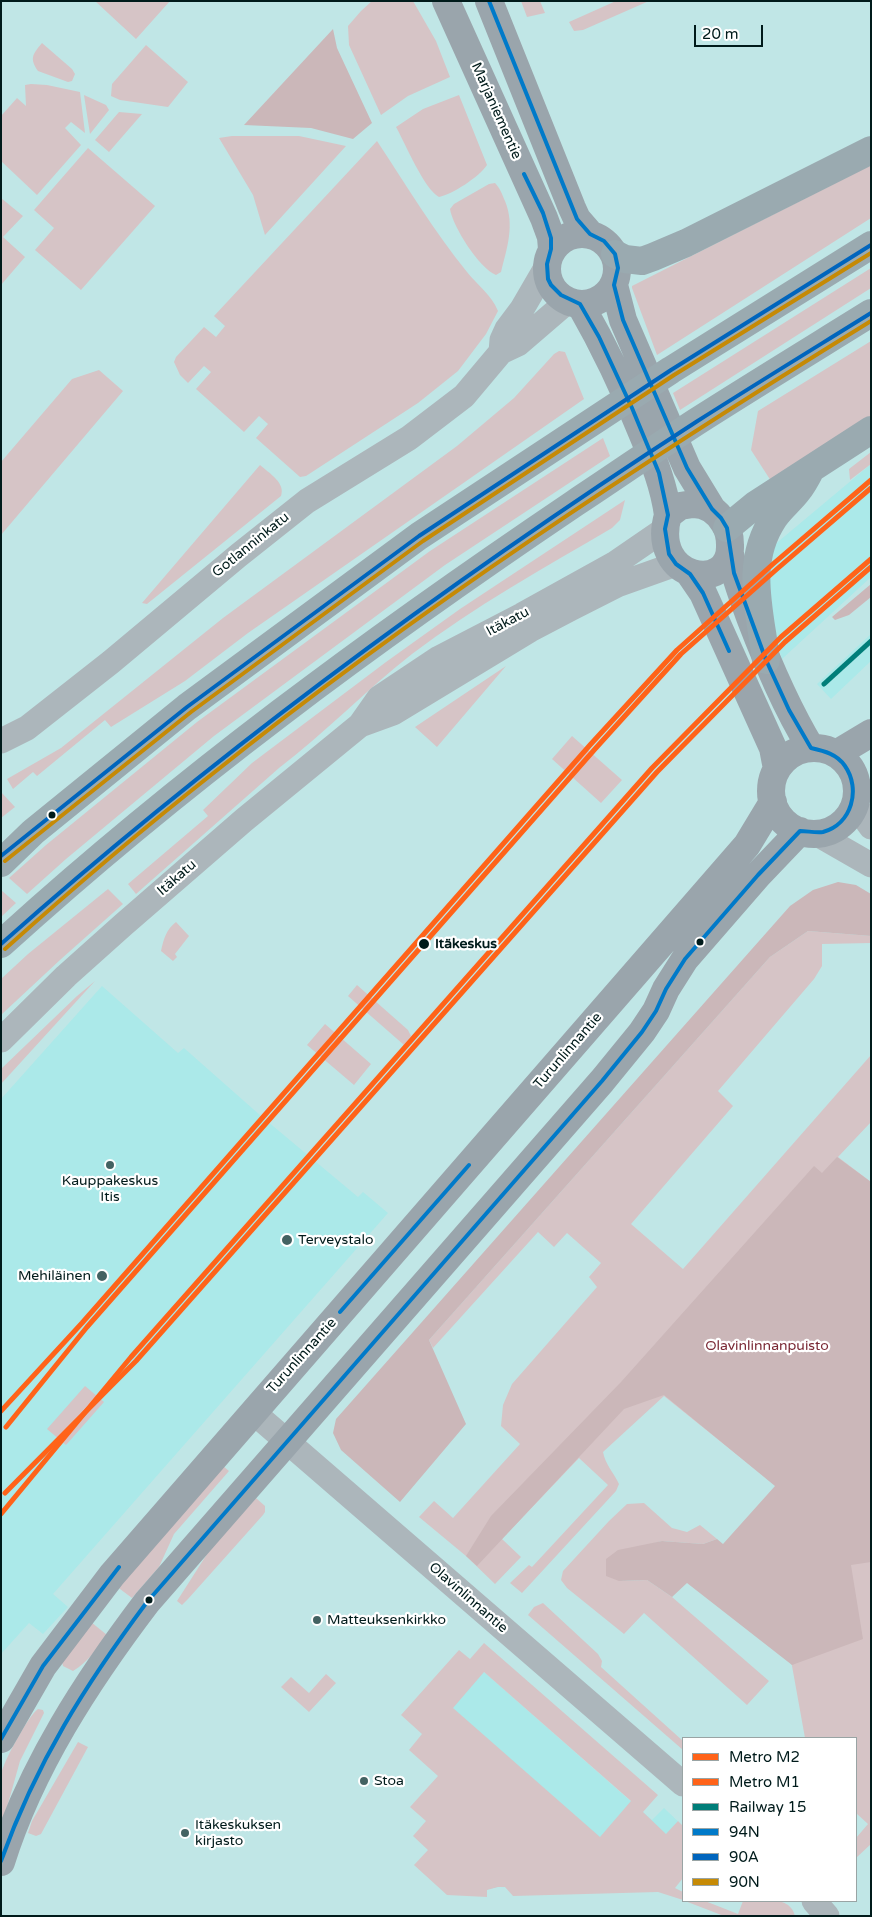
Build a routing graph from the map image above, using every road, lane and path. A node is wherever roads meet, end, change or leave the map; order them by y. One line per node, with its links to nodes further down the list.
1 (446, 1): 7 (main road, Marjaniementie)
2 (489, 1): 4 (main road)
3 (871, 150): 6 (highway)
4 (590, 234): 6 (main road); 7 (main road)
5 (871, 245): 26 (highway)
6 (615, 254): 8 (main road)
7 (550, 258): 9 (main road); 11 (street, Gotlanninkatu)
8 (614, 285): 9 (main road); 15 (main road)
9 (574, 303): 11 (street, Gotlanninkatu); 14 (main road)
10 (871, 313): 31 (highway)
11 (501, 352): 20 (street, Gotlanninkatu)
12 (871, 430): 13 (highway)
13 (811, 469): 15 (highway); 17 (highway)
14 (666, 514): 15 (main road); 16 (main road); 18 (street, Itäkatu)
15 (717, 521): 16 (main road); 17 (main road)
16 (683, 569): 18 (street, Itäkatu); 22 (main road)
17 (766, 660): 21 (main road)
18 (360, 725): 32 (street, Itäkatu)
19 (871, 733): 21 (main road)
20 (1, 741)
21 (824, 751): 22 (main road); 23 (main road)
22 (777, 769): 24 (main road)
23 (861, 789): 25 (street); 27 (main road)
24 (772, 802): 27 (main road); 33 (main road, Turunlinnantie)
25 (871, 828)
26 (33, 832): 28 (highway); 29 (highway)
27 (808, 833): 30 (street); 34 (main road)
28 (1, 856)
29 (1, 863)
30 (871, 865)
31 (1, 944)
32 (1, 1040)
33 (253, 1412): 34 (street, Olavinlinnantie); 35 (main road, Turunlinnantie)
34 (286, 1441): 36 (street, Olavinlinnantie); 37 (main road)
35 (1, 1739)
36 (682, 1783)
37 (1, 1862)
38 (815, 1902): 39 (street)
39 (827, 1916)

